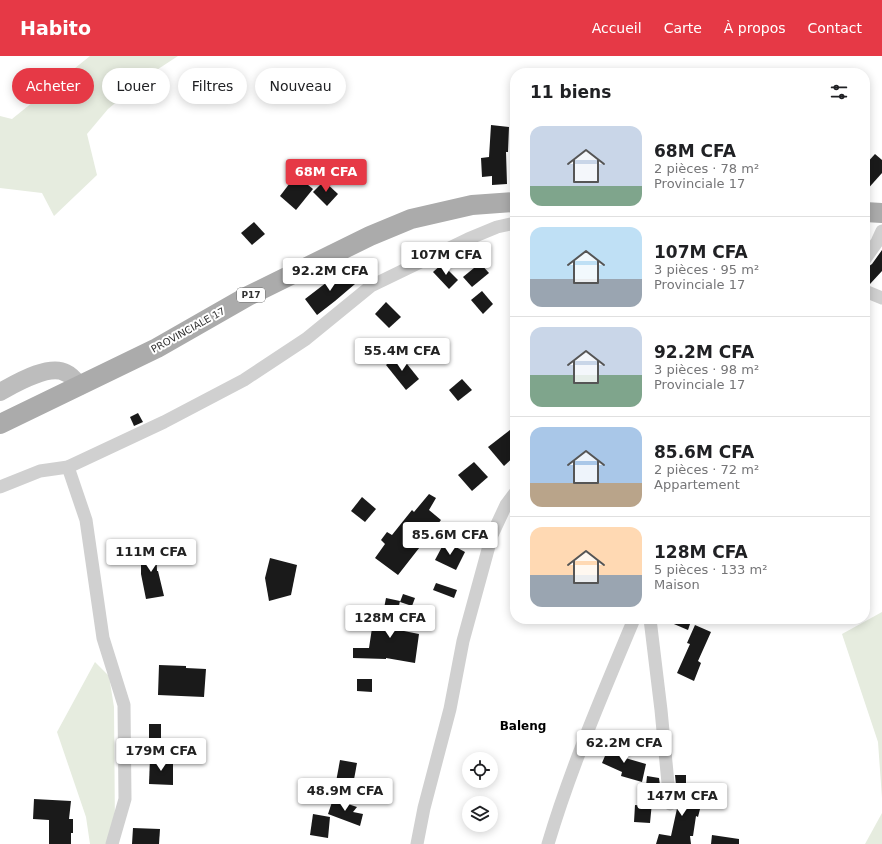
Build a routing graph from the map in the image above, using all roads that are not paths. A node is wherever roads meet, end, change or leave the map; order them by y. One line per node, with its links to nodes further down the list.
1 (510, 202): 9 (main road, PROVINCIALE 17 / P17)
2 (870, 212): 3 (main road)
3 (882, 213)
4 (510, 224): 12 (street)
5 (882, 231): 6 (street)
6 (870, 252)
7 (870, 293): 8 (street)
8 (882, 298)
9 (80, 386): 10 (street); 11 (main road, PROVINCIALE 17 / P17)
10 (0, 392)
11 (0, 424)
12 (68, 467): 13 (street); 18 (street)
13 (0, 487)
14 (510, 500): 19 (street)
15 (632, 624): 20 (street)
16 (651, 624): 17 (street)
17 (670, 804)
18 (112, 844)
19 (417, 844)
20 (548, 844)

